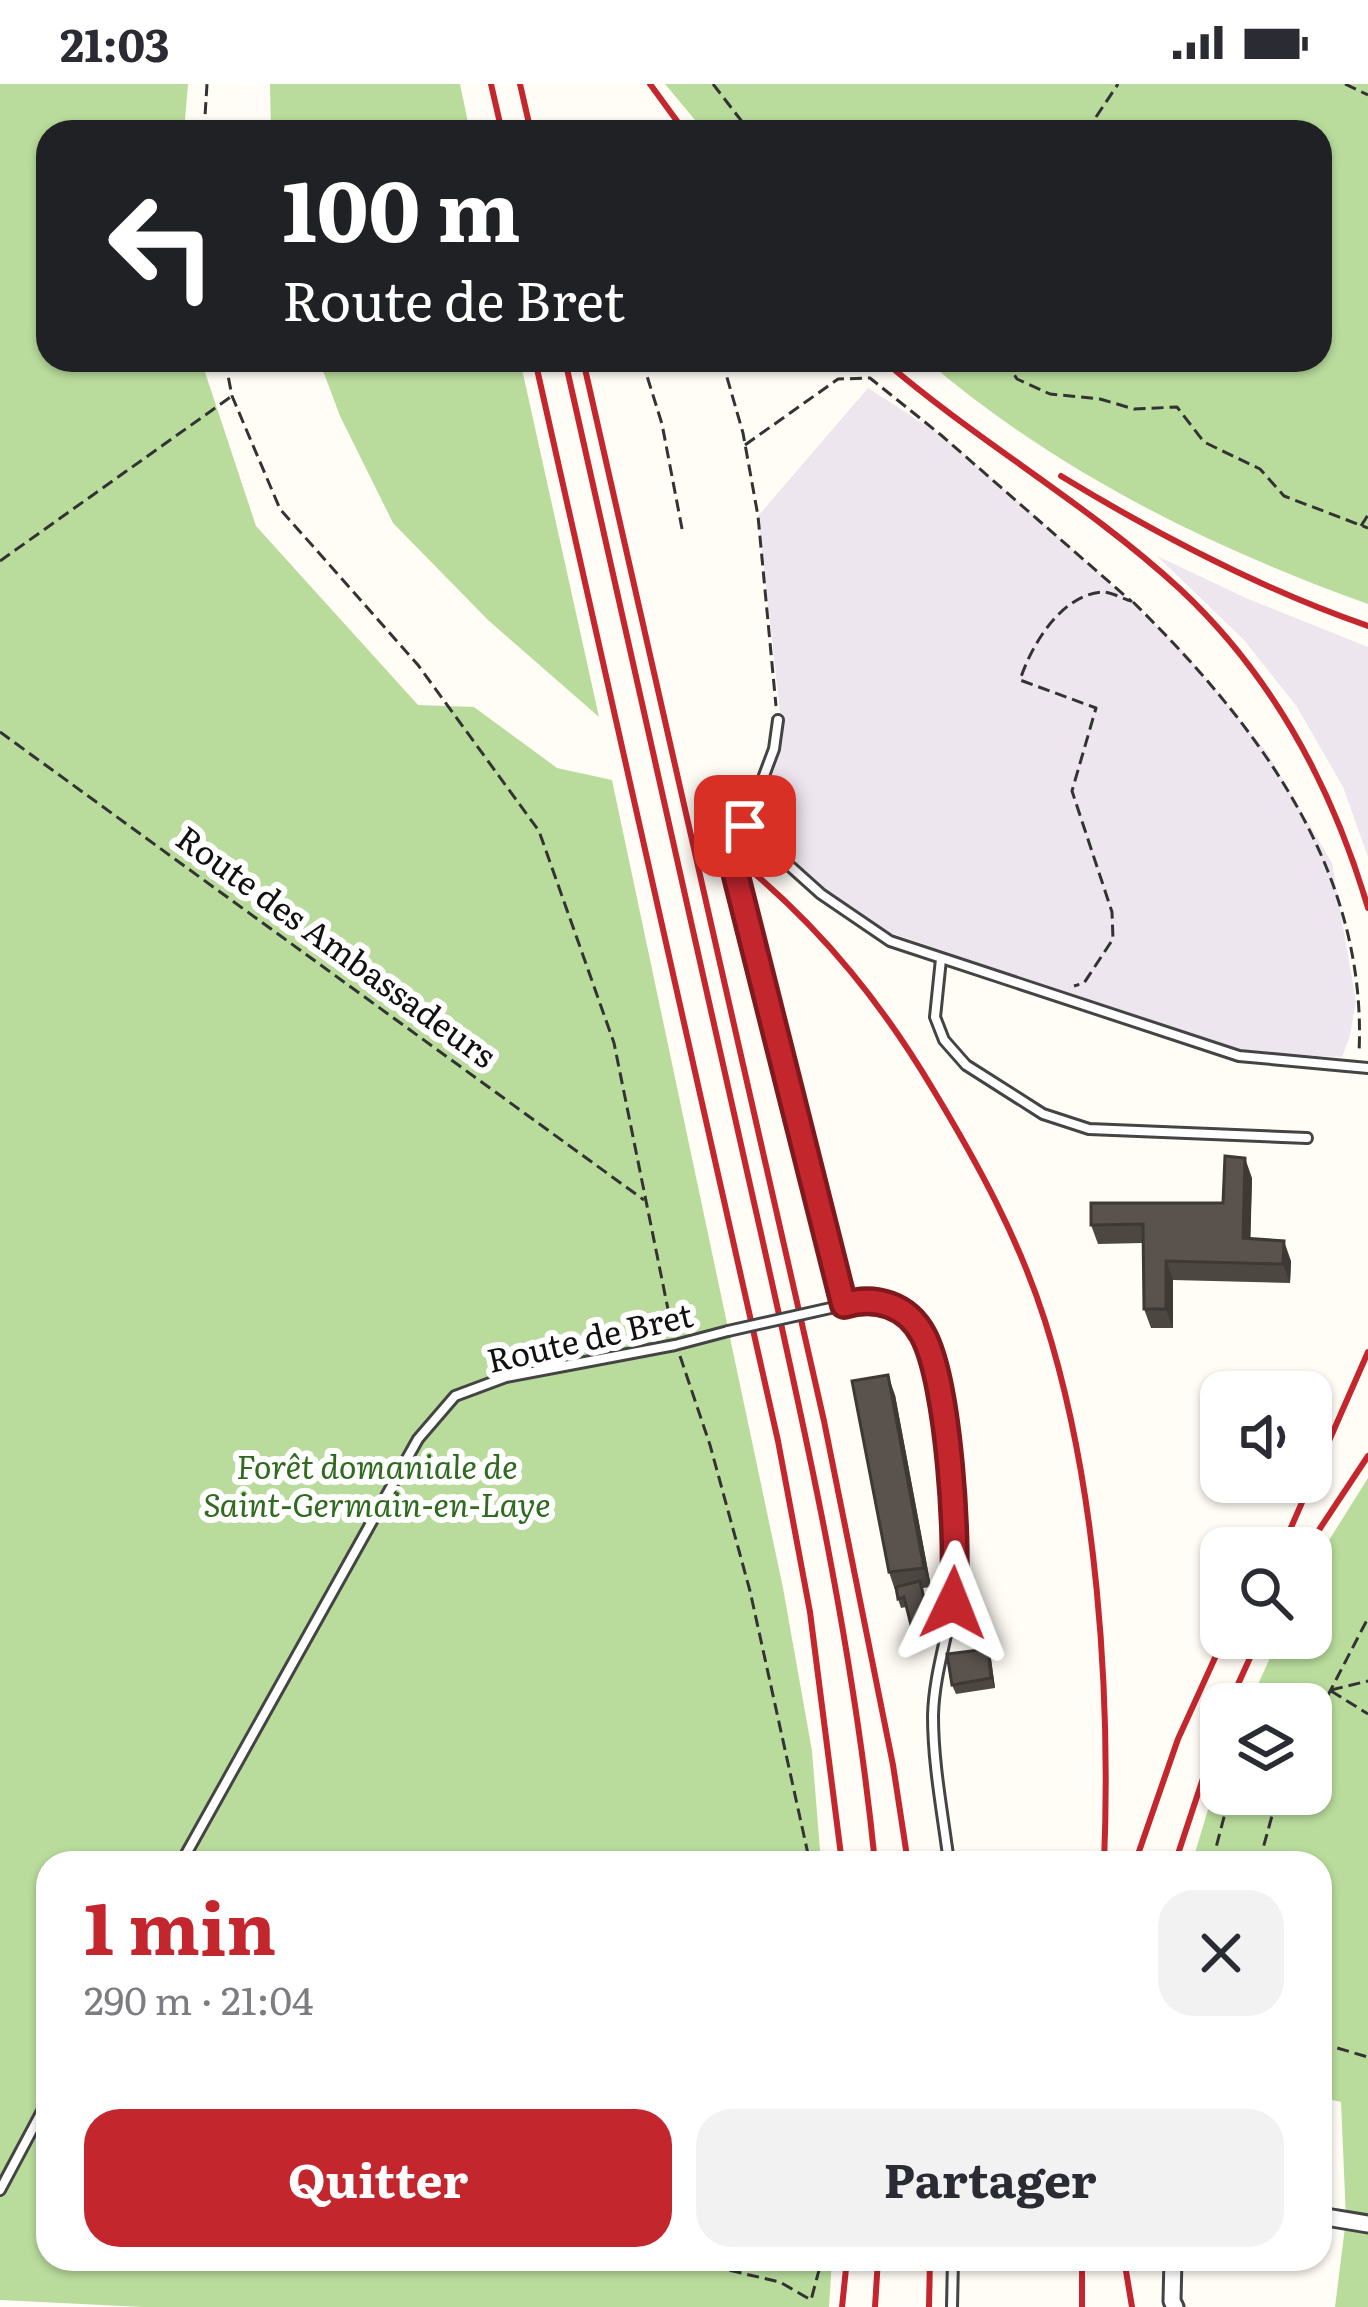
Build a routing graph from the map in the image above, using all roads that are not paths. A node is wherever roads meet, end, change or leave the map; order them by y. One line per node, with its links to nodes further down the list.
1 (778, 720): 2 (lane)
2 (745, 826): 3 (lane); 6 (lane)
3 (941, 959): 4 (lane); 5 (lane)
4 (1363, 1067)
5 (1306, 1138)
6 (844, 1305): 7 (lane, Route de Bret, bridge); 8 (lane, Route de Bret)
7 (188, 1851)
8 (948, 1851)
9 (36, 2122): 10 (lane)
10 (0, 2190)
11 (1332, 2218): 12 (street)
12 (1368, 2224)
13 (953, 2271): 15 (lane)
14 (1173, 2271): 16 (street)
15 (952, 2307)
16 (1175, 2307)

